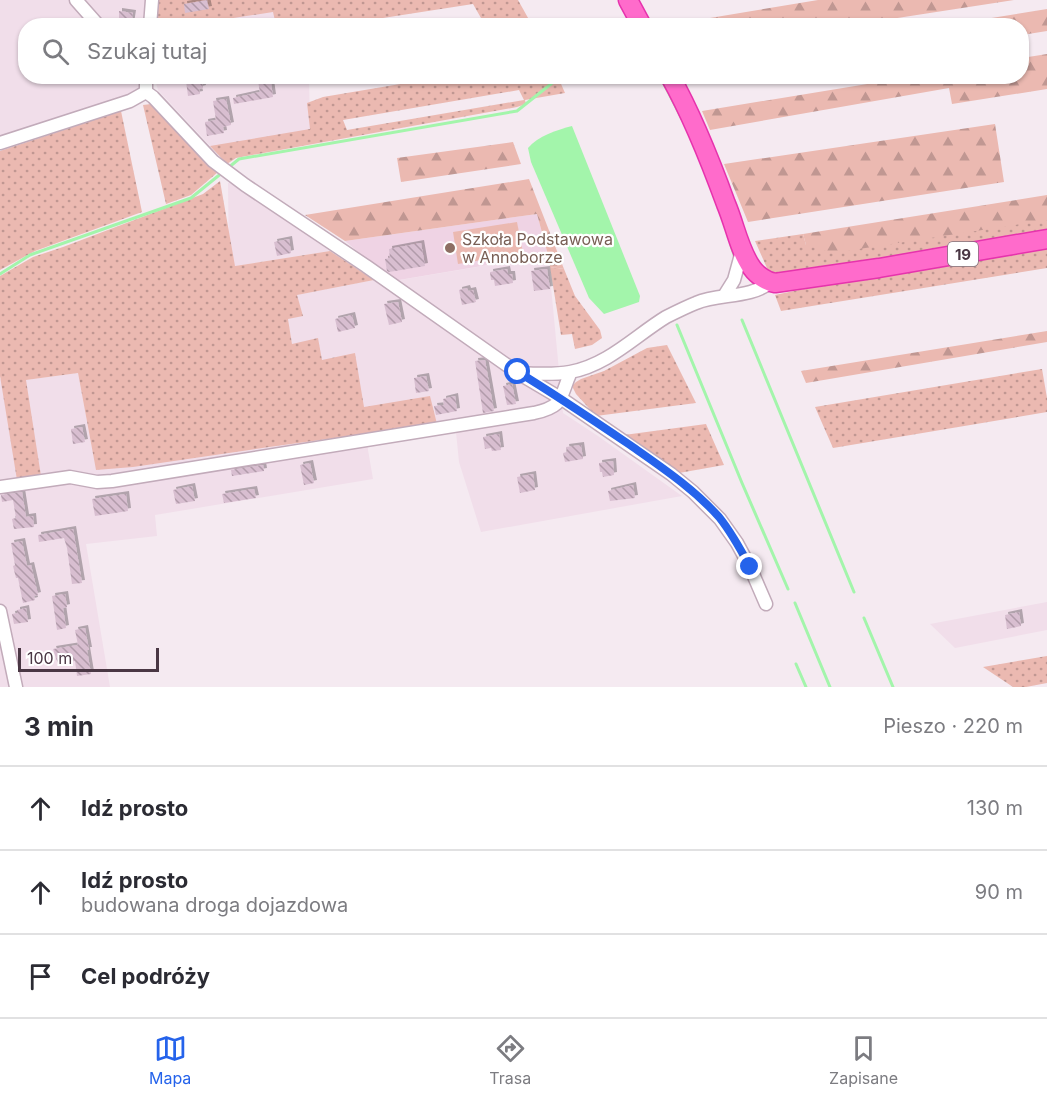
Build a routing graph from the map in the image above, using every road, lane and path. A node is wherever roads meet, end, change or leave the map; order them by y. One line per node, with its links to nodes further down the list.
1 (76, 0): 4 (street)
2 (152, 0): 5 (street)
3 (628, 0): 6 (highway)
4 (92, 18)
5 (151, 18)
6 (638, 18)
7 (146, 84): 9 (street)
8 (674, 84): 12 (highway)
9 (146, 92): 10 (street); 15 (street)
10 (0, 143)
11 (1047, 239): 13 (highway, 19)
12 (742, 251): 13 (highway); 14 (street)
13 (771, 282): 14 (street)
14 (724, 296): 16 (street)
15 (518, 372): 16 (street); 17 (street)
16 (571, 372): 17 (street)
17 (562, 399): 18 (street); 19 (street)
18 (0, 487)
19 (766, 604)
20 (0, 611): 21 (street)
21 (16, 687)

